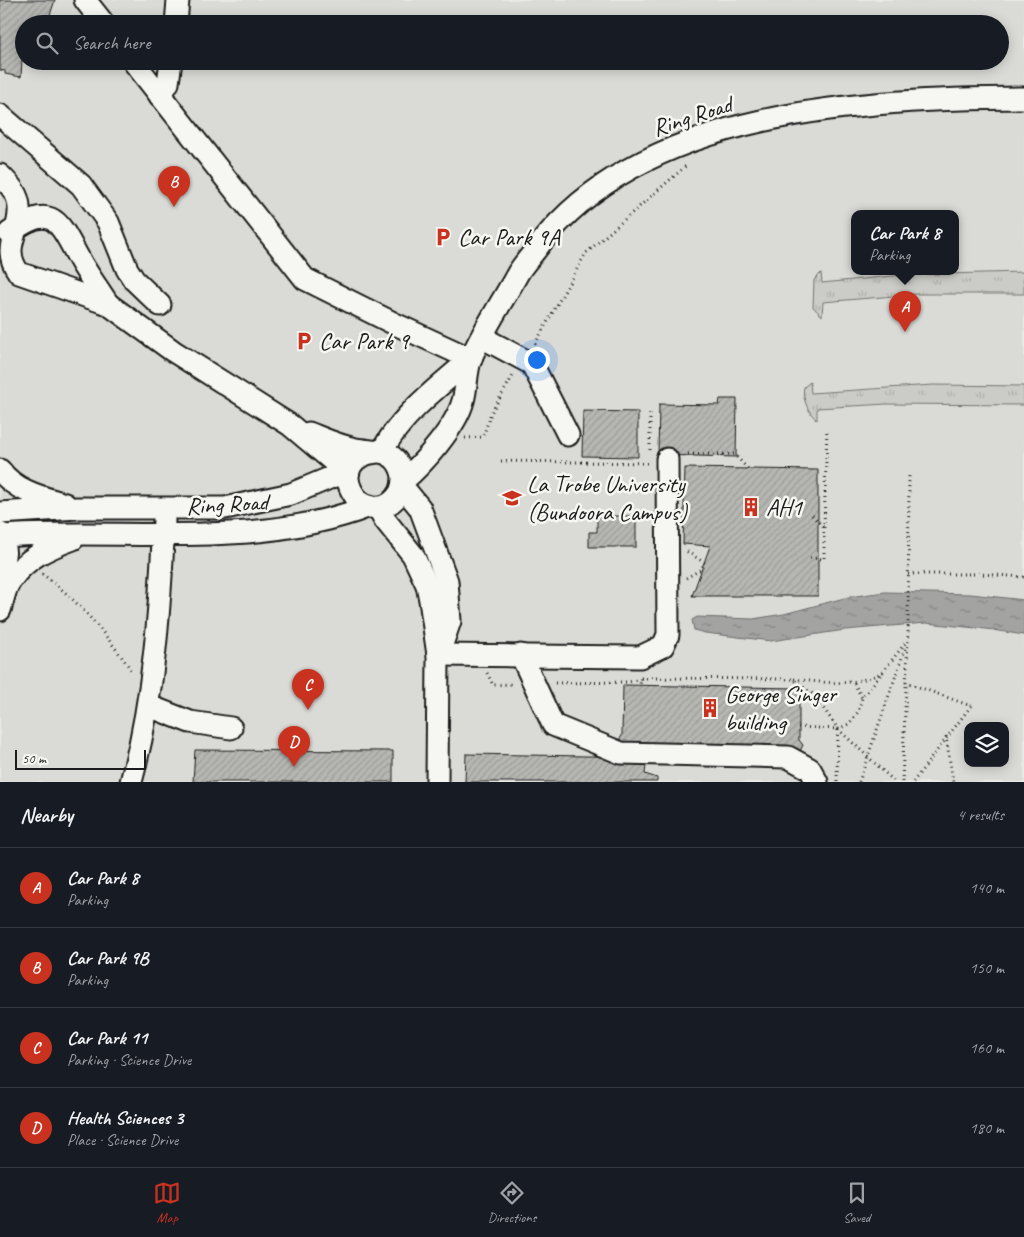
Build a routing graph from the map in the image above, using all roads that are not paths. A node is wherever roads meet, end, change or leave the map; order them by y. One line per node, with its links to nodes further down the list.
1 (85, 0): 3 (street)
2 (178, 0): 4 (street)
3 (97, 15)
4 (177, 15)
5 (140, 70): 7 (street)
6 (170, 70): 7 (street)
7 (160, 96): 15 (street)
8 (1024, 98): 14 (street, Ring Road)
9 (0, 115): 13 (street)
10 (0, 175): 11 (street)
11 (6, 234): 12 (street); 12 (street)
12 (108, 304): 16 (street)
13 (160, 305)
14 (483, 338): 15 (street, Ring Road); 17 (street)
15 (471, 359): 18 (street, Ring Road); 22 (street, Ring Road)
16 (290, 425): 18 (street); 21 (street)
17 (568, 435)
18 (379, 452): 21 (street); 22 (street)
19 (665, 459): 35 (street)
20 (0, 470): 24 (street, Ring Road)
21 (349, 472): 23 (street); 25 (street, Ring Road)
22 (403, 484): 23 (street); 31 (street)
23 (374, 506): 28 (street, Ring Road); 32 (street)
24 (78, 508): 25 (street, Ring Road); 26 (street, Ring Road)
25 (164, 508): 28 (street)
26 (0, 513)
27 (84, 534): 28 (street, Ring Road); 29 (street, Ring Road); 33 (street, Ring Road)
28 (163, 534): 36 (street)
29 (0, 536): 30 (main road)
30 (0, 569)
31 (448, 581): 32 (street); 34 (street)
32 (427, 585): 34 (street)
33 (0, 610)
34 (438, 655): 35 (street); 39 (street)
35 (521, 655): 40 (street)
36 (149, 706): 37 (street); 38 (street)
37 (231, 728)
38 (131, 782)
39 (437, 782)
40 (817, 782)

